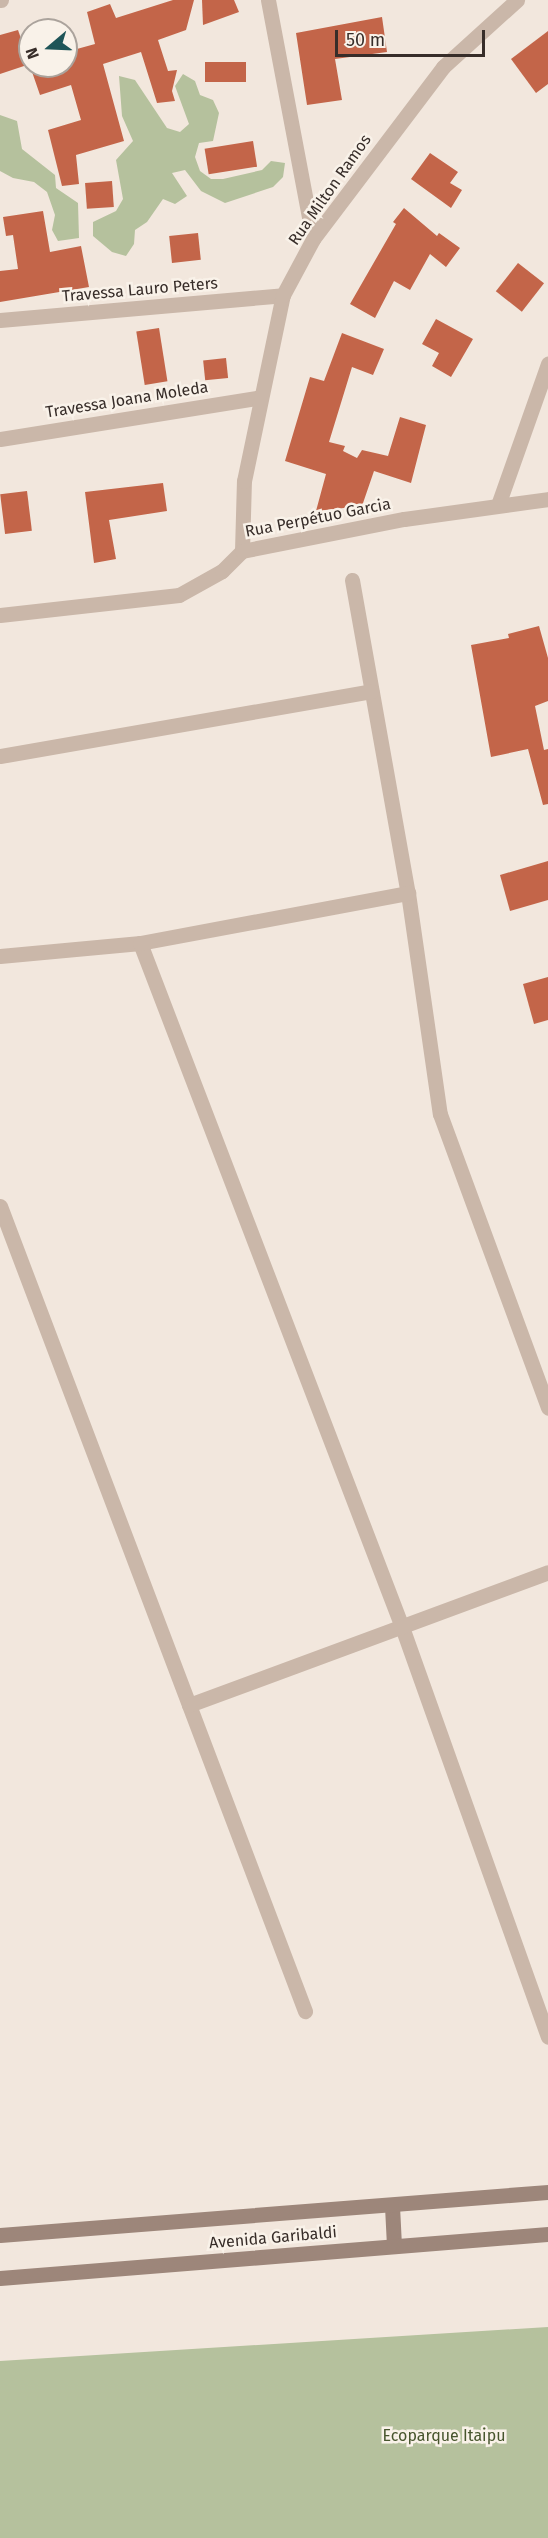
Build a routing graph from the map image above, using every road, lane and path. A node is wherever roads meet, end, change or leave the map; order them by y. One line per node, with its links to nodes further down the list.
1 (268, 0): 3 (street)
2 (517, 0): 3 (street, Rua Milton Ramos)
3 (314, 239): 4 (street, Rua Milton Ramos)
4 (283, 295): 5 (street, Travessa Lauro Peters); 7 (street, Rua Milton Ramos)
5 (0, 320)
6 (548, 364): 10 (street)
7 (261, 397): 8 (street, Travessa Joana Moleda); 11 (street, Rua Milton Ramos)
8 (0, 439)
9 (548, 499): 10 (street, Rua Perpétuo Garcia)
10 (498, 505): 11 (street, Rua Perpétuo Garcia)
11 (242, 551): 13 (street, Rua Perpétuo Garcia)
12 (352, 580): 14 (street)
13 (0, 615)
14 (371, 691): 15 (street); 16 (street)
15 (0, 756)
16 (408, 893): 17 (street); 20 (street)
17 (140, 943): 18 (street); 22 (street)
18 (0, 956)
19 (0, 1206): 23 (street)
20 (548, 1408)
21 (548, 1572): 22 (street)
22 (402, 1627): 23 (street); 25 (street)
23 (189, 1705): 24 (street)
24 (305, 2011)
25 (548, 2037)
26 (548, 2192): 27 (main road, Avenida Garibaldi)
27 (392, 2206): 29 (main road, Avenida Garibaldi); 30 (main road)
28 (548, 2234): 30 (main road, Avenida Garibaldi)
29 (0, 2235)
30 (394, 2246): 31 (main road, Avenida Garibaldi)
31 (0, 2278)

